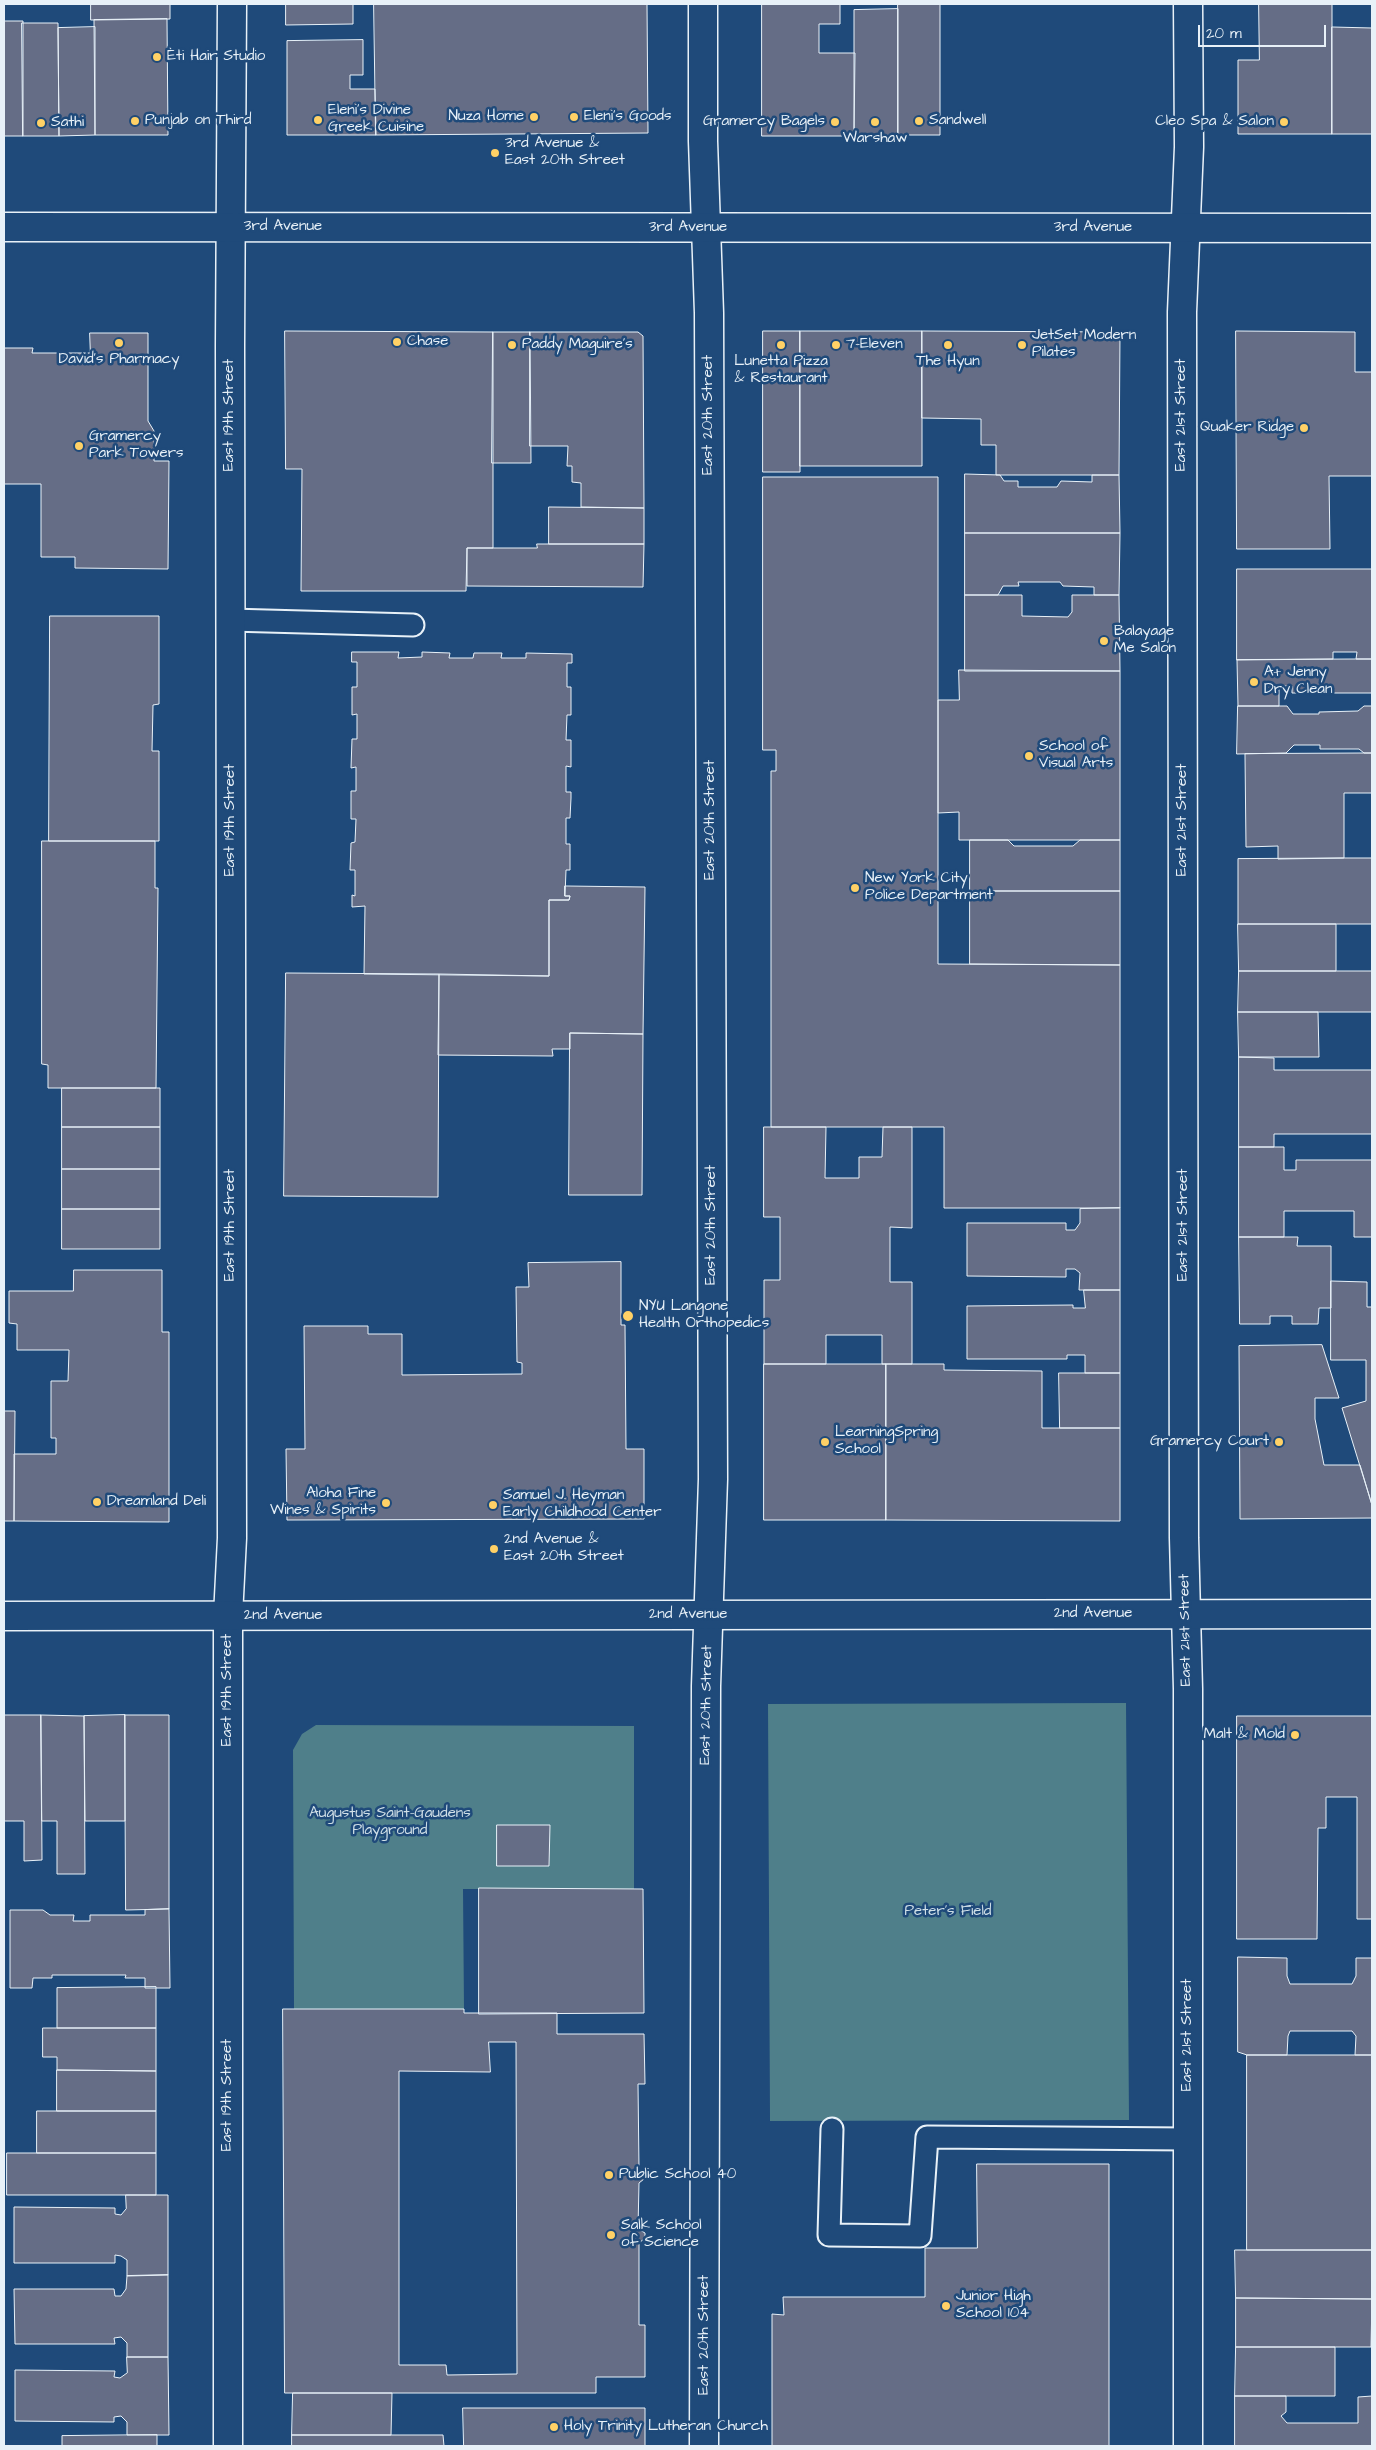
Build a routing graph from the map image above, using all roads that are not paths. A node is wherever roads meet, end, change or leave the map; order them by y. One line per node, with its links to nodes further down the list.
1 (232, 4): 4 (street, East 19th Street)
2 (703, 4): 6 (street, East 20th Street)
3 (1188, 4): 7 (street, East 21st Street)
4 (230, 226): 5 (street, 3rd Avenue); 6 (street, 3rd Avenue); 9 (street, East 19th Street)
5 (4, 227)
6 (706, 228): 7 (street, 3rd Avenue); 13 (street, East 20th Street)
7 (1185, 228): 8 (street, 3rd Avenue); 11 (street, East 21st Street)
8 (1372, 228)
9 (230, 620): 10 (lane); 15 (street, East 19th Street)
10 (413, 625)
11 (1186, 1614): 12 (street, 2nd Avenue); 13 (street, 2nd Avenue); 17 (street, East 21st Street)
12 (1372, 1614)
13 (709, 1615): 15 (street, 2nd Avenue); 19 (street, East 20th Street)
14 (4, 1616): 15 (street, 2nd Avenue)
15 (228, 1616): 18 (street, East 19th Street)
16 (832, 2129): 17 (lane)
17 (1188, 2140): 20 (street, East 21st Street)
18 (228, 2446)
19 (704, 2446)
20 (1188, 2446)

